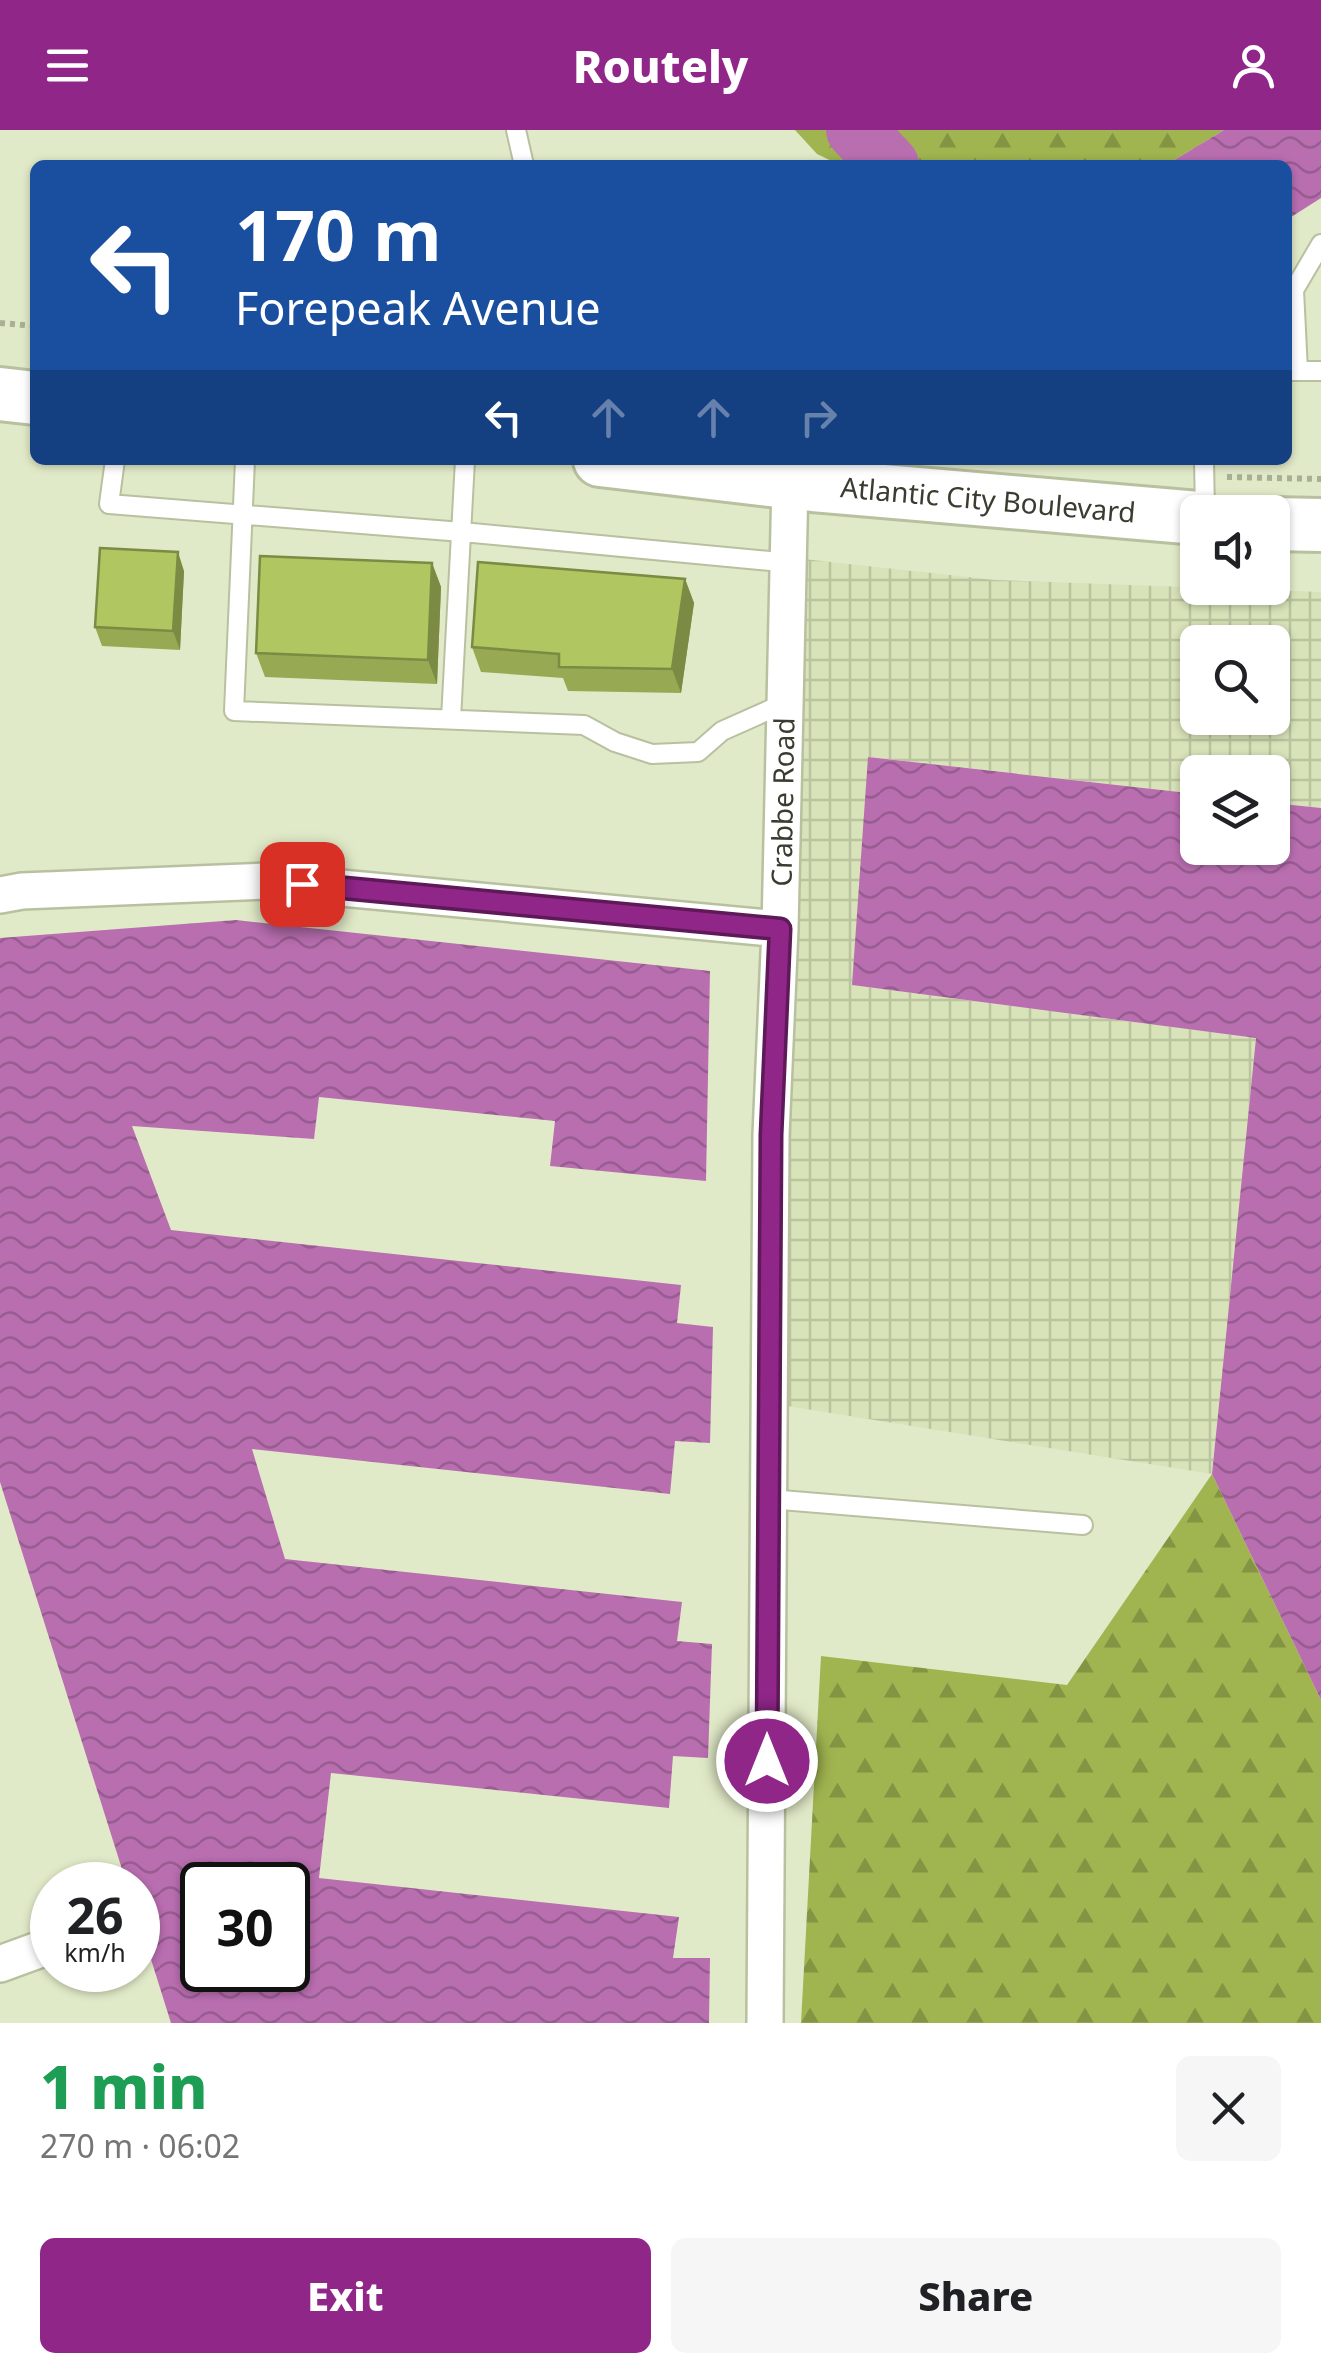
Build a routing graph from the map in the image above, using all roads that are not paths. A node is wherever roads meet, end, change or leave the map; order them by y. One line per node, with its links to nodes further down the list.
1 (516, 130): 2 (lane)
2 (523, 160)
3 (1321, 244): 4 (lane)
4 (1293, 371): 5 (lane)
5 (1321, 371)
6 (0, 394): 7 (main road)
7 (30, 397)
8 (114, 465): 15 (lane)
9 (245, 465): 15 (lane)
10 (466, 465): 19 (lane)
11 (669, 465): 13 (main road, Atlantic City Boulevard)
12 (1204, 465): 14 (lane)
13 (806, 475): 16 (main road, Atlantic City Boulevard); 20 (street, Crabbe Road)
14 (1205, 495)
15 (241, 514): 19 (lane); 22 (lane)
16 (1180, 516)
17 (1290, 524): 18 (main road)
18 (1321, 525)
19 (462, 532): 20 (lane); 22 (lane)
20 (790, 563): 21 (street, Crabbe Road)
21 (785, 702): 22 (lane); 24 (street, Crabbe Road)
22 (451, 719)
23 (0, 895): 24 (street)
24 (780, 929): 25 (street, Crabbe Road)
25 (769, 1499): 26 (lane); 29 (street, Crabbe Road)
26 (1083, 1525)
27 (30, 1953): 28 (street)
28 (0, 1964)
29 (765, 2023)

